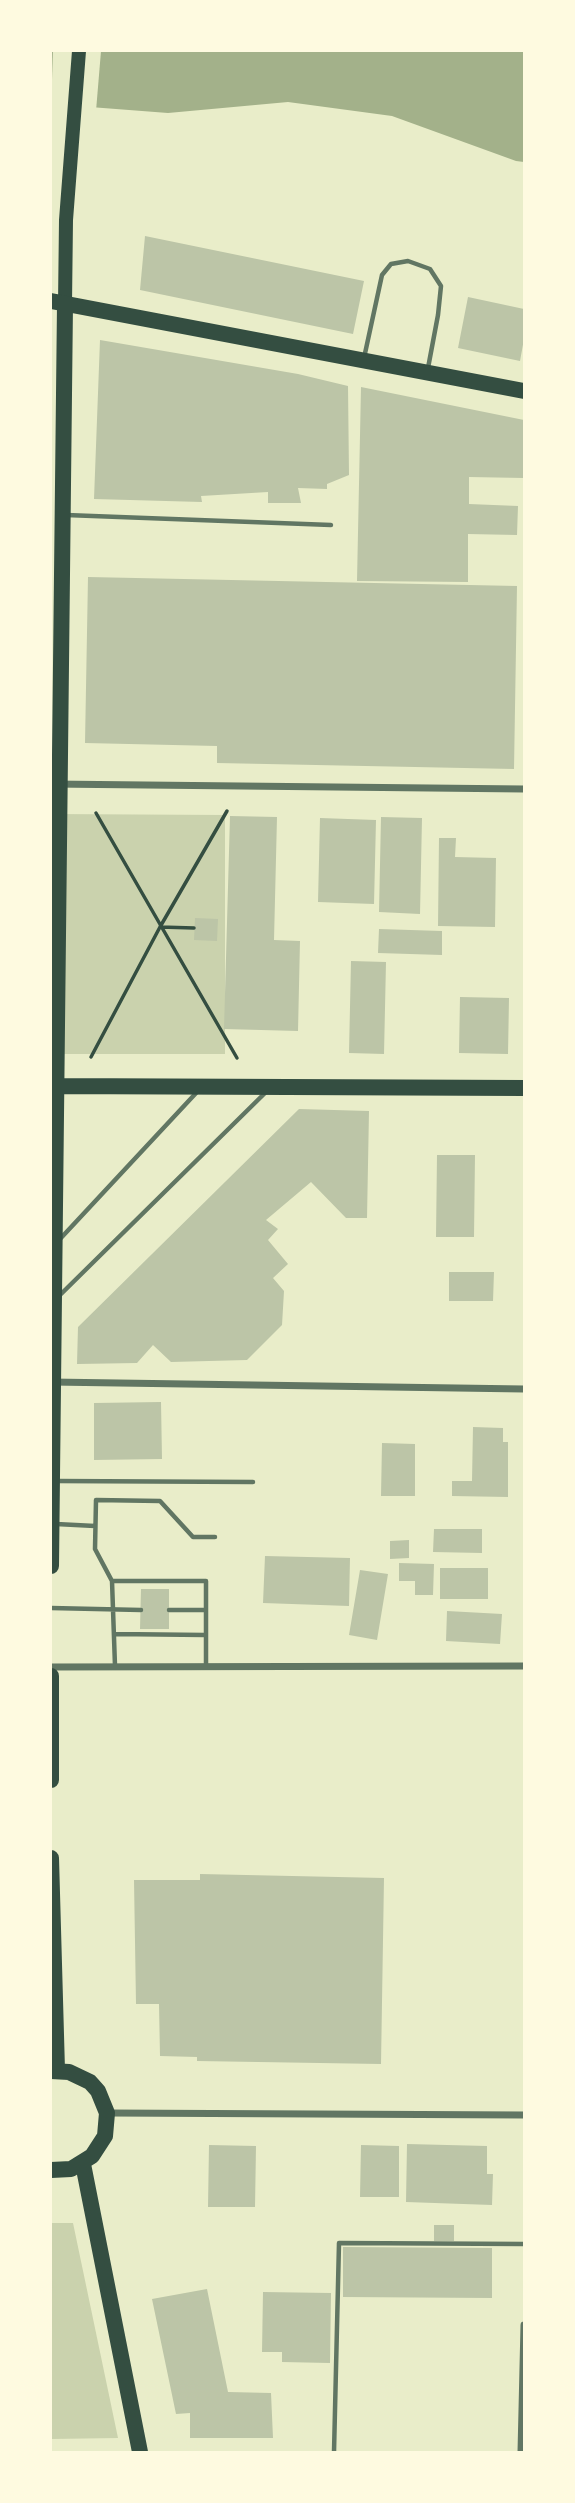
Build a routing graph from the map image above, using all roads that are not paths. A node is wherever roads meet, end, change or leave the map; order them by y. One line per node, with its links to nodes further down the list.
1 (79, 51): 2 (main road)
2 (58, 302): 3 (main road); 6 (main road)
3 (364, 360): 4 (main road); 4 (lane)
4 (427, 372): 5 (main road)
5 (524, 391)
6 (62, 514): 7 (lane); 8 (main road)
7 (331, 525)
8 (55, 784): 9 (street); 10 (main road)
9 (524, 789)
10 (53, 1086): 11 (main road); 14 (main road)
11 (203, 1087): 12 (main road); 14 (lane)
12 (271, 1087): 13 (main road); 15 (lane)
13 (524, 1088)
14 (54, 1245): 15 (main road)
15 (54, 1301): 16 (main road)
16 (52, 1382): 17 (street); 18 (main road)
17 (524, 1389)
18 (52, 1481): 19 (lane); 20 (main road)
19 (253, 1482)
20 (52, 1524): 21 (lane); 23 (main road)
21 (95, 1526): 22 (lane); 24 (lane)
22 (215, 1537)
23 (51, 1566)
24 (113, 1581): 26 (lane); 29 (lane)
25 (51, 1608): 26 (lane)
26 (113, 1609): 27 (lane); 30 (lane)
27 (141, 1610)
28 (169, 1610): 29 (lane)
29 (206, 1610): 31 (lane)
30 (114, 1634): 31 (lane); 34 (lane)
31 (205, 1635): 35 (lane)
32 (524, 1666): 35 (street)
33 (51, 1667): 34 (street)
34 (115, 1667): 35 (street)
35 (206, 1667)
36 (51, 1676): 37 (main road)
37 (51, 1780)
38 (51, 1858): 39 (main road)
39 (54, 2071): 40 (main road)
40 (107, 2113): 41 (street); 42 (main road)
41 (524, 2115)
42 (83, 2164): 43 (main road); 46 (main road)
43 (51, 2170)
44 (524, 2244): 47 (lane)
45 (524, 2325): 48 (street)
46 (140, 2452)
47 (334, 2452)
48 (521, 2452)

